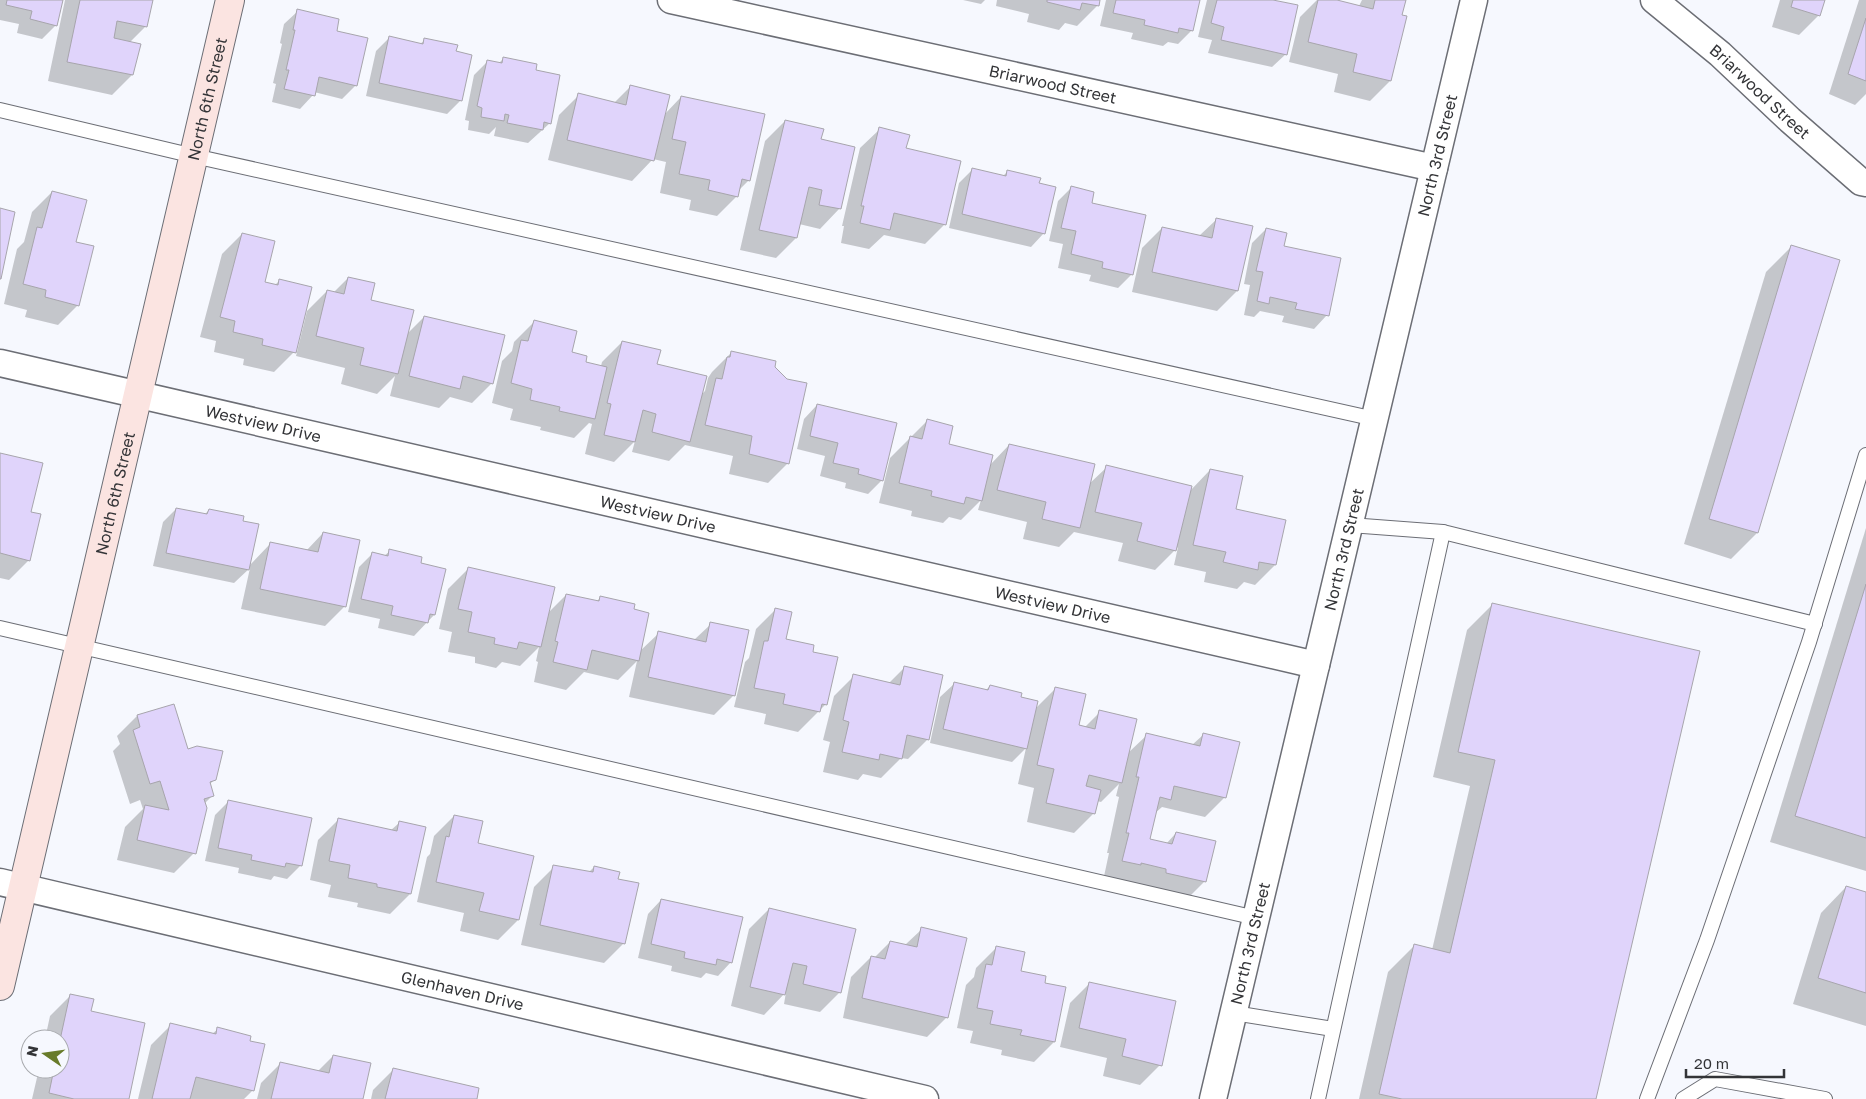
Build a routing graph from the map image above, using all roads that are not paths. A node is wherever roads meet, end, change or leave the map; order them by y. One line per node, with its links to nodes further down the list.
1 (230, 0): 6 (main road, North 6th Street)
2 (671, 0): 7 (street, Briarwood Street)
3 (1474, 0): 7 (street, North 3rd Street)
4 (1654, 0): 8 (street, Briarwood Street)
5 (0, 110): 6 (lane)
6 (194, 156): 10 (main road, North 6th Street); 11 (lane)
7 (1434, 168): 11 (street, North 3rd Street)
8 (1866, 183)
9 (0, 363): 10 (street, Westview Drive)
10 (138, 395): 17 (main road, North 6th Street); 18 (street, Westview Drive)
11 (1375, 420): 13 (street, North 3rd Street)
12 (1866, 456): 15 (lane)
13 (1350, 525): 14 (lane); 18 (street, North 3rd Street)
14 (1444, 532): 15 (lane); 23 (lane)
15 (1815, 624): 27 (lane)
16 (0, 628): 17 (lane)
17 (79, 646): 19 (main road, North 6th Street); 20 (lane)
18 (1316, 665): 20 (street, North 3rd Street)
19 (11, 885): 21 (main road, North 6th Street); 24 (street, Glenhaven Drive)
20 (1256, 918): 22 (street, North 3rd Street)
21 (0, 986)
22 (1234, 1014): 23 (lane); 25 (street, North 3rd Street)
23 (1333, 1029): 26 (lane)
24 (925, 1099)
25 (1213, 1099)
26 (1318, 1099)
27 (1647, 1099)
28 (1683, 1099): 29 (lane)
29 (1825, 1099)

